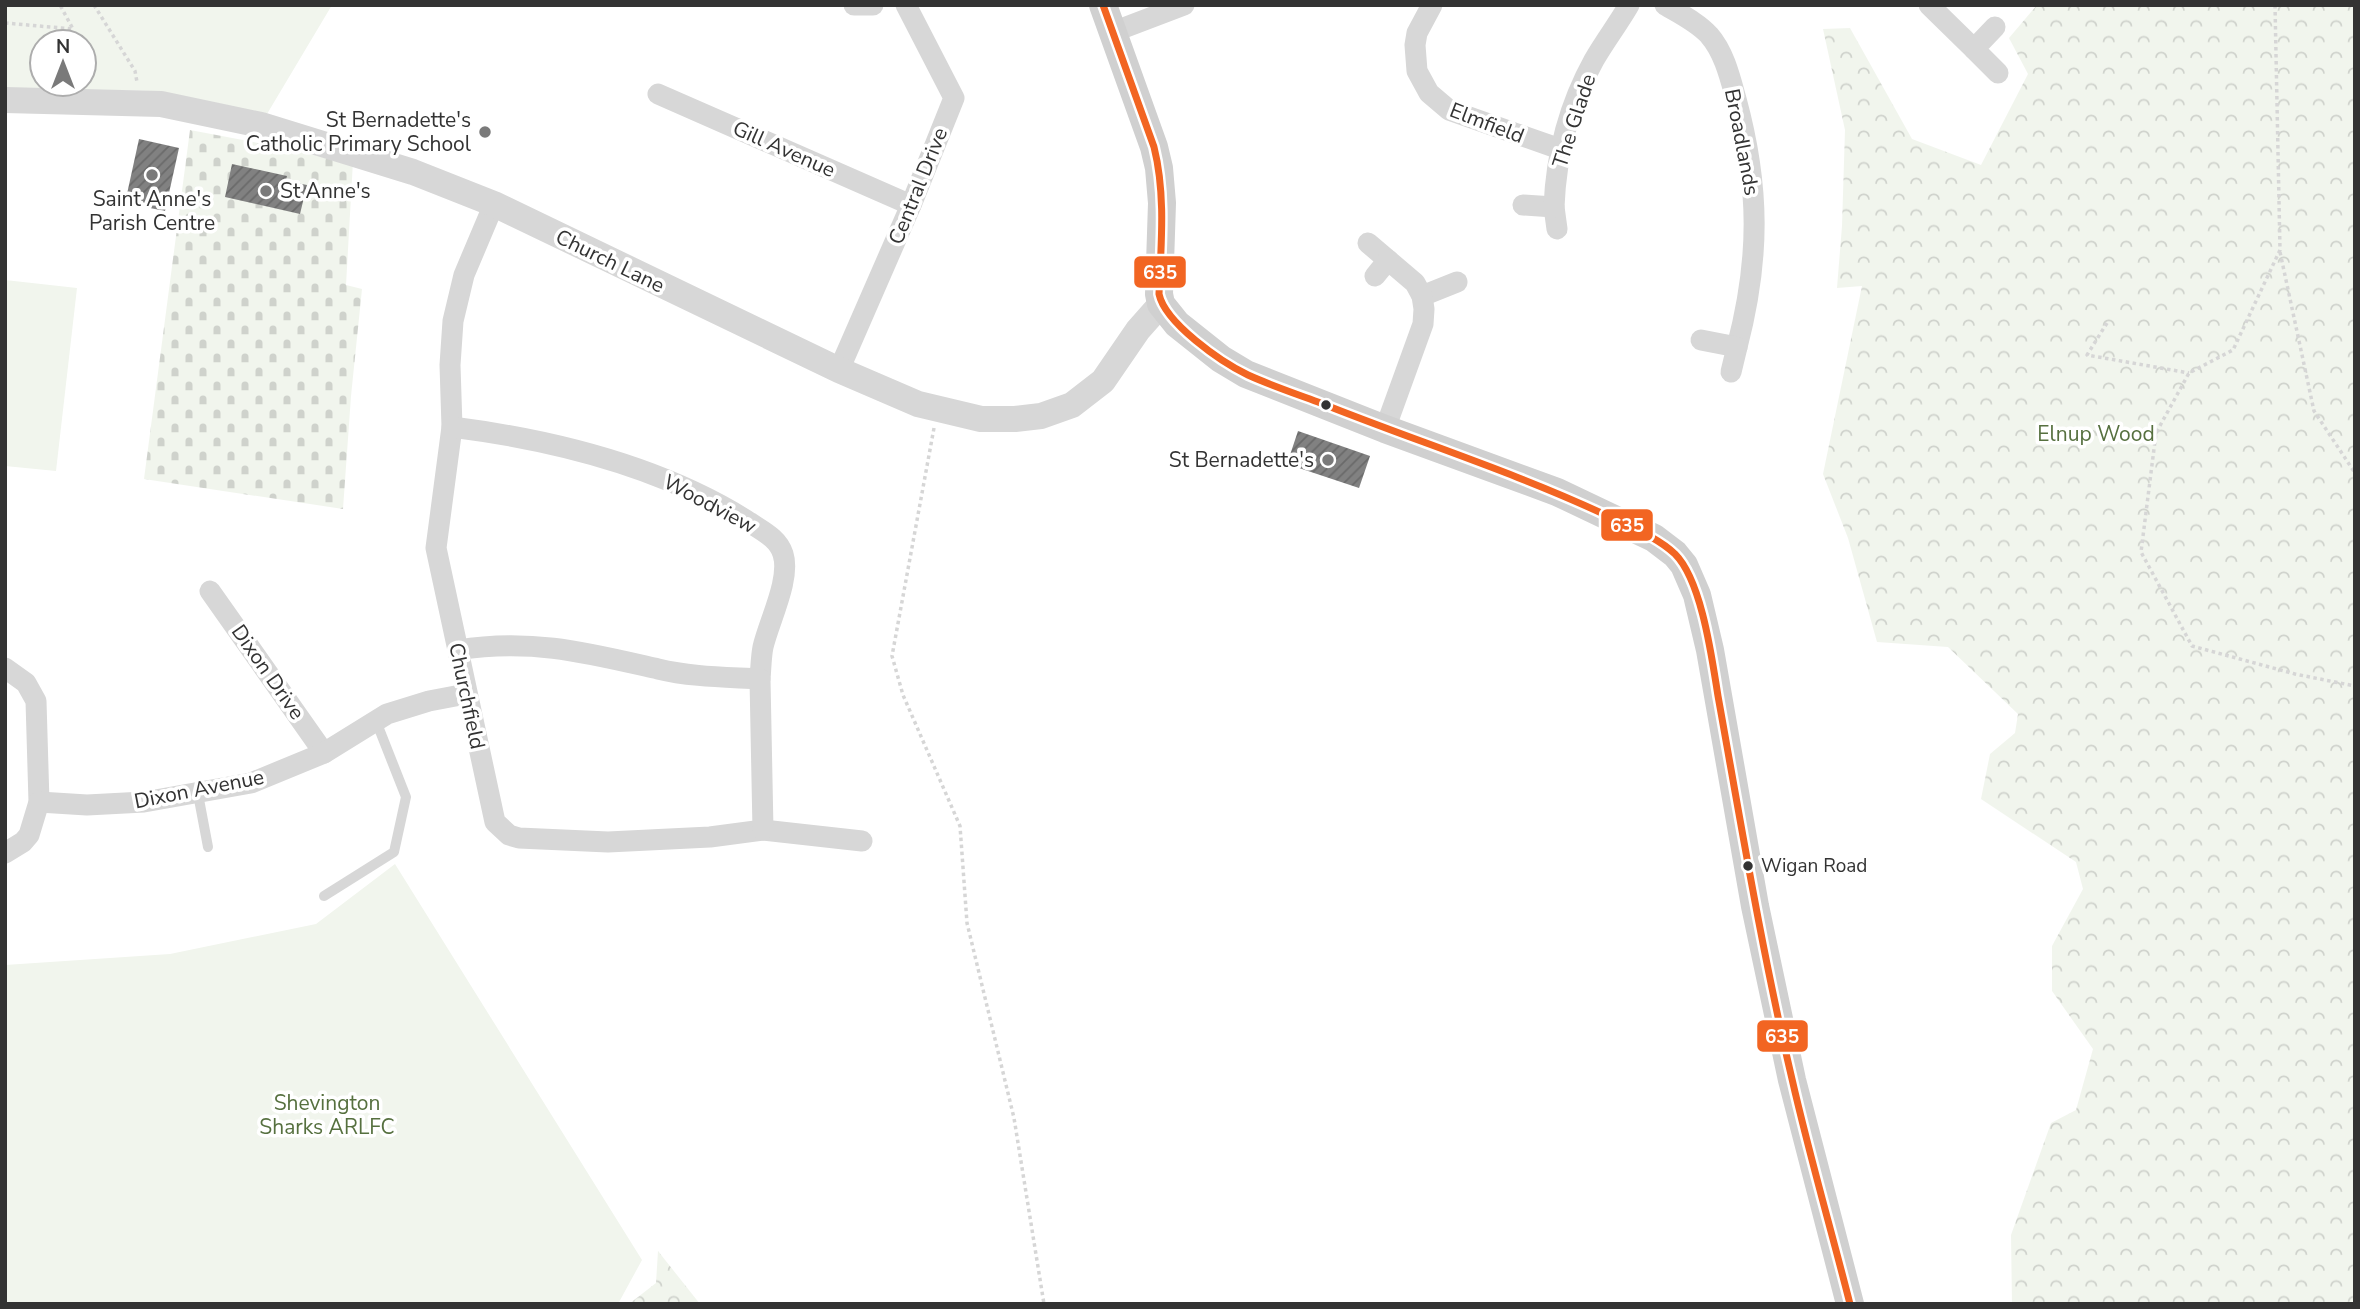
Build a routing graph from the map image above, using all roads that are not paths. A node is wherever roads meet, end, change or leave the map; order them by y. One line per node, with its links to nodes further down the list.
1 (854, 5): 2 (street)
2 (873, 5)
3 (906, 5): 18 (street, Central Drive)
4 (1103, 5): 11 (main road)
5 (1184, 5): 11 (street)
6 (1432, 5): 16 (street, Elmfield)
7 (1629, 5): 16 (street, The Glade)
8 (1665, 5): 27 (street, Broadlands)
9 (1929, 5): 12 (street)
10 (1995, 27): 12 (street)
11 (1114, 32): 25 (main road)
12 (1974, 49): 13 (street)
13 (1998, 73)
14 (658, 94): 18 (street, Gill Avenue)
15 (5, 100): 17 (street, Church Lane)
16 (1560, 149): 20 (street, The Glade)
17 (494, 204): 28 (street, Church Lane); 30 (street, Churchfield)
18 (911, 205): 28 (street, Central Drive)
19 (1523, 205): 20 (street)
20 (1554, 206): 21 (street, The Glade)
21 (1557, 229)
22 (1368, 243): 24 (street)
23 (1457, 282): 24 (street)
24 (1422, 296): 31 (street)
25 (1161, 304): 28 (street, Church Lane); 31 (main road)
26 (1701, 340): 27 (street)
27 (1737, 347): 29 (street, Broadlands)
28 (839, 370)
29 (1731, 372)
30 (452, 427): 33 (street, Churchfield); 35 (street, Woodview)
31 (1385, 429): 46 (main road)
32 (209, 592): 38 (street, Dixon Drive)
33 (458, 650): 35 (street); 36 (street, Churchfield)
34 (5, 668): 40 (street)
35 (760, 679): 41 (street, Woodview)
36 (466, 694): 37 (street, Dixon Avenue); 41 (street, Churchfield)
37 (376, 721): 38 (street, Dixon Avenue); 45 (lane)
38 (324, 754): 39 (street, Dixon Avenue)
39 (198, 794): 40 (street, Dixon Avenue); 43 (lane)
40 (39, 802): 44 (street)
41 (762, 830): 42 (street, Churchfield)
42 (862, 841)
43 (208, 847)
44 (5, 853)
45 (324, 896)
46 (1850, 1304)

